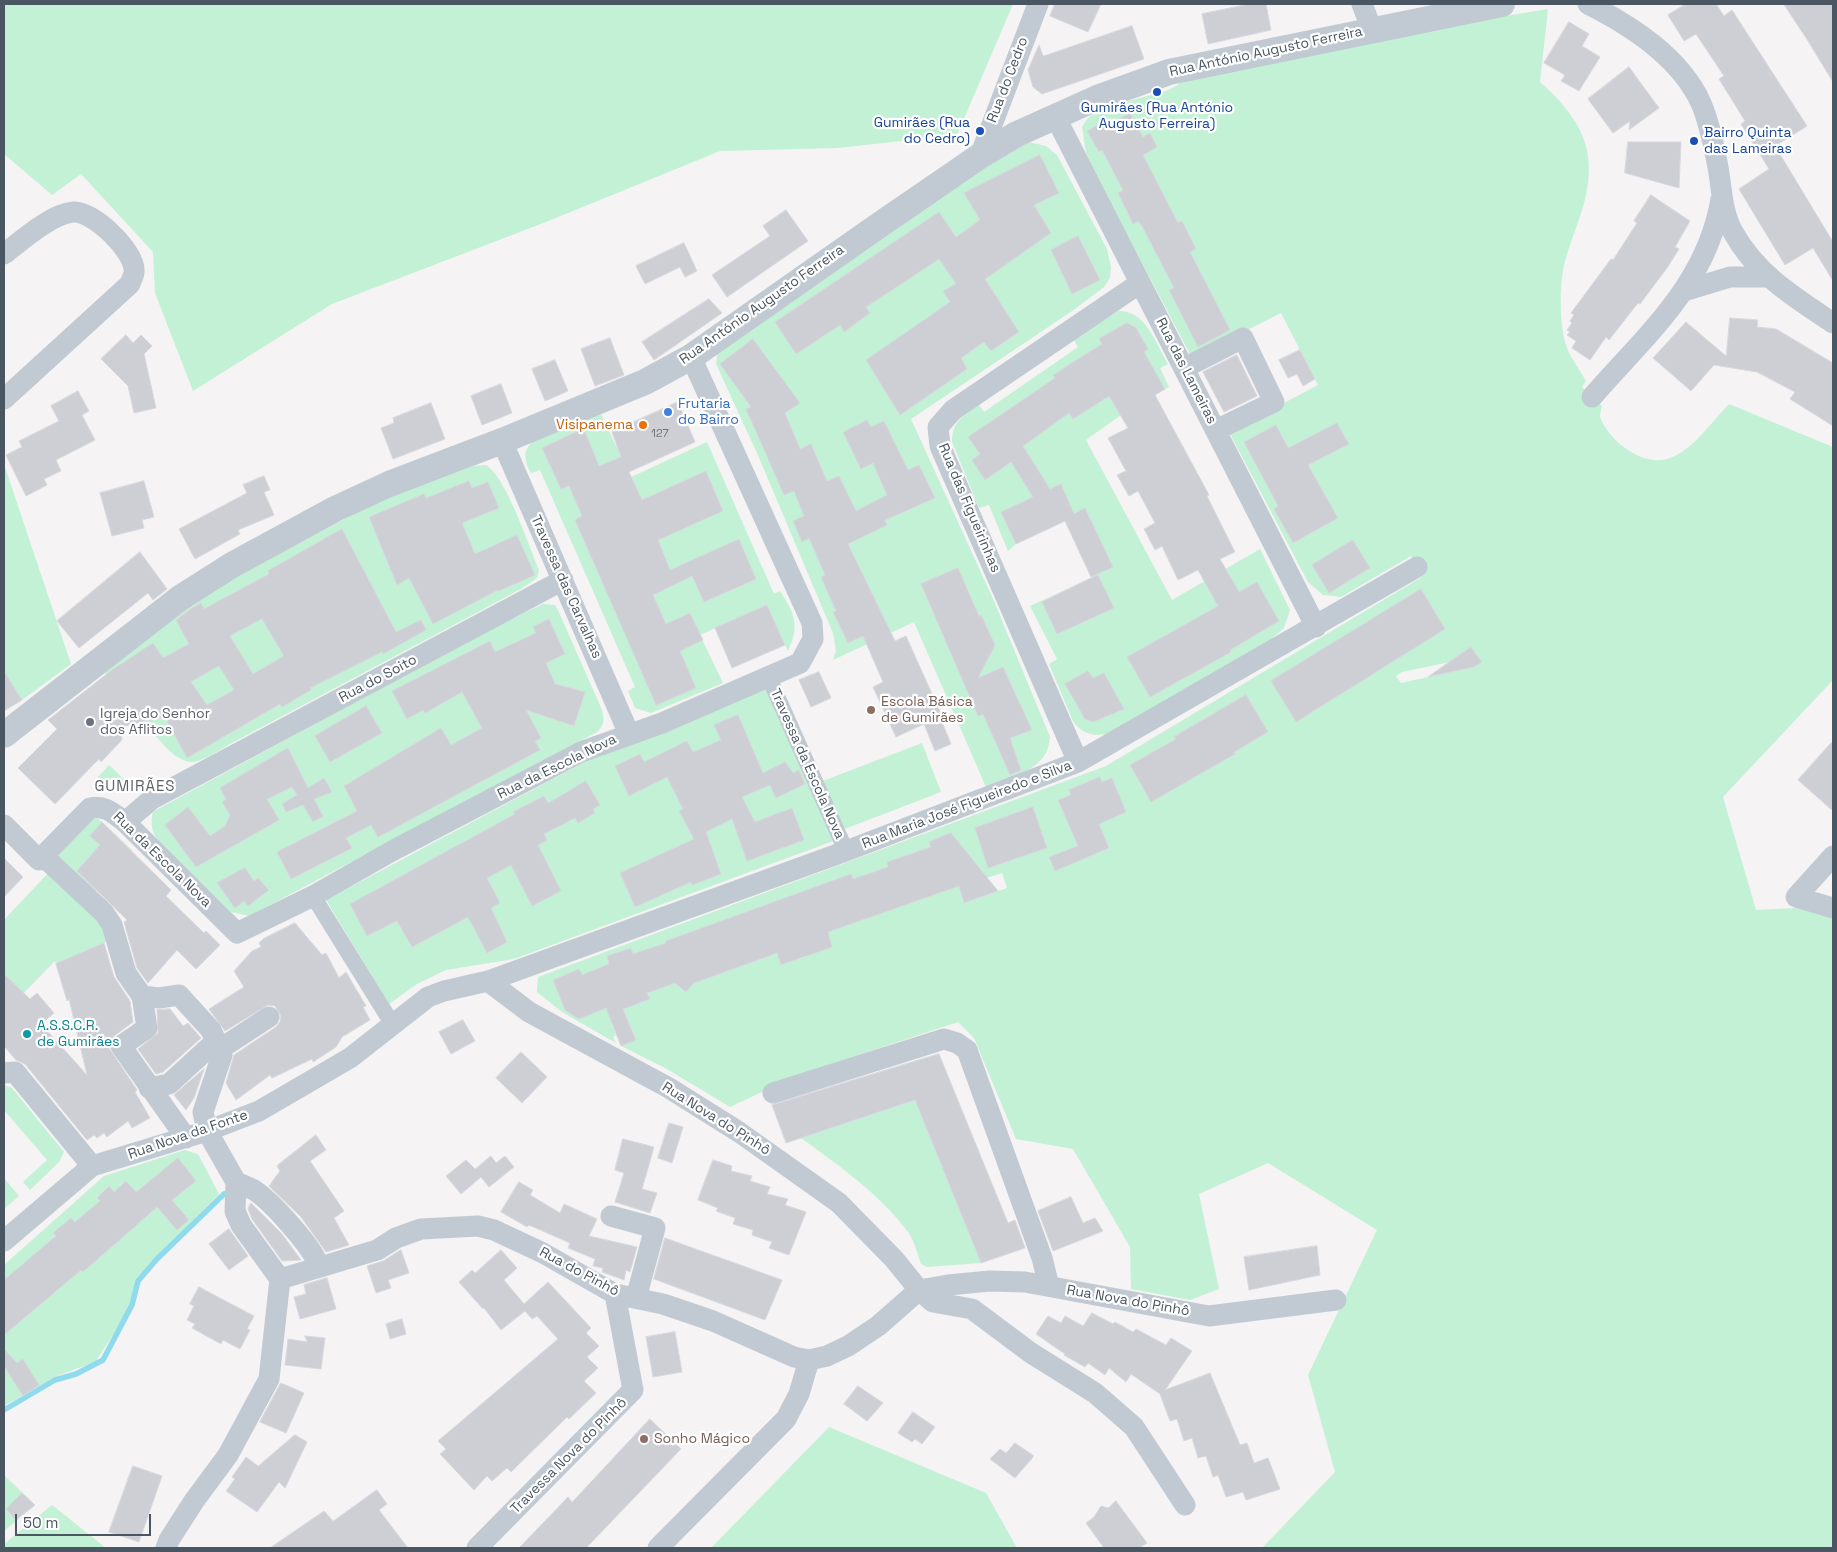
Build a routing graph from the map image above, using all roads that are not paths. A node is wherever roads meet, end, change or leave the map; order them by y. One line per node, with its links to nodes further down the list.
1 (1038, 4): 7 (street, Rua do Cedro)
2 (1362, 4): 5 (street)
3 (1502, 4): 5 (street, Rua António Augusto Ferreira)
4 (1588, 4): 8 (street)
5 (1372, 30): 6 (street, Rua António Augusto Ferreira)
6 (1055, 116): 7 (street, Rua António Augusto Ferreira); 11 (street, Rua das Lameiras)
7 (980, 156): 14 (street, Rua António Augusto Ferreira)
8 (1722, 194): 10 (street); 12 (street)
9 (4, 254): 17 (street)
10 (1768, 277): 12 (street); 13 (street)
11 (1140, 283): 15 (street, Rua das Lameiras); 28 (street, Rua das Figueirinhas)
12 (1684, 291): 16 (street)
13 (1833, 323)
14 (690, 357): 19 (street, Rua António Augusto Ferreira); 23 (street, Rua da Escola Nova)
15 (1184, 368): 18 (street, Rua das Lameiras); 18 (street)
16 (1592, 397)
17 (4, 399)
18 (1216, 430): 22 (street, Rua das Lameiras)
19 (502, 441): 21 (street, Travessa das Carvalhas); 24 (street, Rua António Augusto Ferreira)
20 (1417, 567): 22 (street, Rua Maria José Figueiredo e Silva)
21 (562, 580): 26 (street, Travessa das Carvalhas); 29 (street, Rua do Soito)
22 (1316, 626): 28 (street, Rua Maria José Figueiredo e Silva)
23 (769, 678): 26 (street, Rua da Escola Nova); 31 (street, Travessa da Escola Nova)
24 (56, 694): 25 (street, Rua António Augusto Ferreira); 27 (street, Rua António Augusto Ferreira)
25 (4, 726)
26 (629, 734): 34 (street, Rua da Escola Nova)
27 (4, 735)
28 (1078, 762): 31 (street, Rua Maria José Figueiredo e Silva)
29 (125, 822): 32 (street, Rua da Escola Nova); 34 (street, Rua da Escola Nova)
30 (4, 825): 32 (street)
31 (846, 850): 36 (street, Rua Maria José Figueiredo e Silva)
32 (43, 856): 37 (street)
33 (1833, 856): 35 (street)
34 (313, 896): 39 (street)
35 (1833, 908)
36 (488, 981): 39 (street, Rua Nova da Fonte); 53 (street, Rua Nova do Pinhô)
37 (142, 996): 40 (street); 42 (street)
38 (269, 1017): 40 (street)
39 (393, 1025): 44 (street, Rua Nova da Fonte)
40 (218, 1045): 42 (street); 44 (street)
41 (4, 1073): 46 (street)
42 (149, 1088): 45 (street)
43 (773, 1093): 52 (street)
44 (207, 1132): 45 (street, Rua Nova da Fonte); 47 (street)
45 (186, 1138): 46 (street, Rua Nova da Fonte)
46 (92, 1166): 49 (street)
47 (236, 1182): 50 (street); 51 (street)
48 (611, 1216): 55 (street)
49 (4, 1241)
50 (319, 1267): 51 (street, Rua do Pinhô); 54 (street, Rua do Pinhô)
51 (280, 1279): 59 (street)
52 (1049, 1286): 53 (street, Rua Nova do Pinhô); 56 (street, Rua Nova do Pinhô)
53 (919, 1290): 57 (street); 58 (street, Rua Nova do Pinhô)
54 (615, 1294): 55 (street, Rua do Pinhô); 60 (street, Travessa Nova do Pinhô)
55 (636, 1298): 57 (street, Rua do Pinhô)
56 (1336, 1300)
57 (809, 1360): 61 (street)
58 (1185, 1506)
59 (166, 1548)
60 (477, 1548)
61 (658, 1548)

